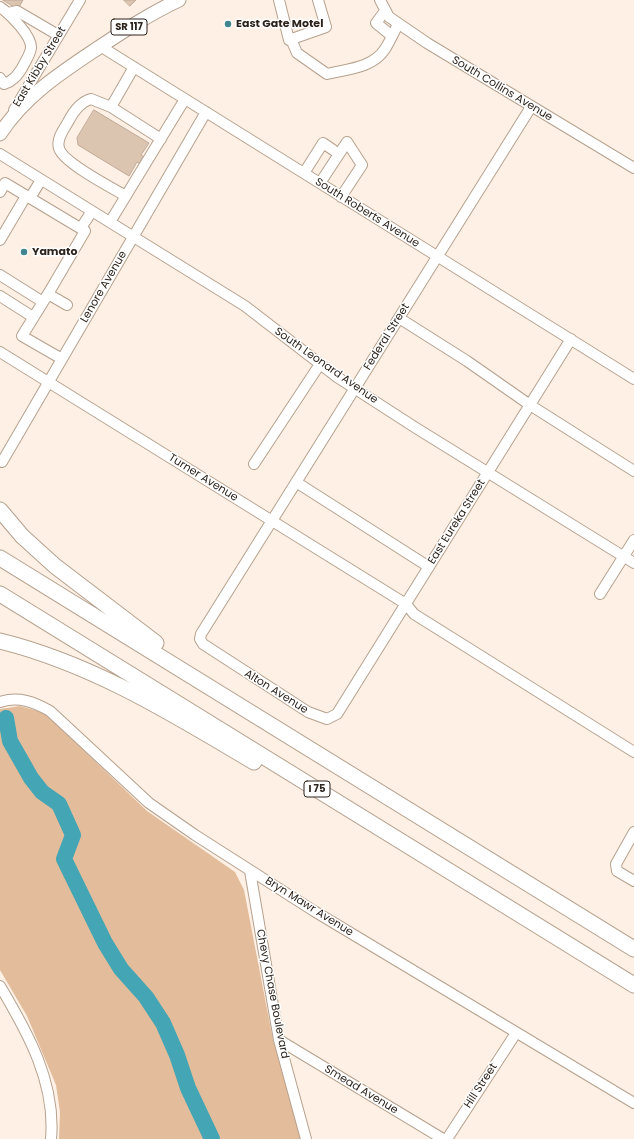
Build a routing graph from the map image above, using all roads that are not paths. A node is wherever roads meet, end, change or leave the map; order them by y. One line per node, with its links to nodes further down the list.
1 (80, 0): 9 (street, East Kibby Street)
2 (177, 0): 12 (main road, SR 117)
3 (279, 0): 11 (street)
4 (318, 0): 11 (street)
5 (380, 0): 7 (street, South Collins Avenue)
6 (4, 10): 9 (street); 14 (street)
7 (385, 11): 8 (street, South Collins Avenue); 10 (street)
8 (398, 24): 10 (street); 17 (street, South Collins Avenue)
9 (58, 35): 19 (street, East Kibby Street)
10 (392, 36): 11 (street)
11 (292, 39)
12 (100, 46): 13 (street, South Roberts Avenue); 19 (main road, SR 117)
13 (134, 67): 15 (street, South Roberts Avenue); 16 (street)
14 (1, 82)
15 (185, 99): 18 (street, South Roberts Avenue); 20 (street)
16 (111, 107): 20 (street); 28 (street)
17 (531, 107): 23 (street, South Collins Avenue); 36 (street, Federal Street)
18 (206, 112): 24 (street, South Roberts Avenue); 34 (street, Lenore Avenue)
19 (0, 134)
20 (161, 139): 28 (street)
21 (0, 154): 25 (street, South Leonard Avenue)
22 (339, 154): 24 (street); 26 (street); 30 (street)
23 (634, 168)
24 (304, 173): 26 (street, South Roberts Avenue)
25 (41, 180): 29 (street); 31 (street, South Leonard Avenue)
26 (320, 183): 30 (street, South Roberts Avenue)
27 (0, 192): 29 (street)
28 (126, 196): 32 (street)
29 (28, 197): 33 (street); 35 (street)
30 (342, 197): 36 (street, South Roberts Avenue)
31 (92, 211): 32 (street, South Leonard Avenue); 33 (street)
32 (110, 222): 34 (street, South Leonard Avenue)
33 (82, 228): 39 (street)
34 (133, 236): 45 (street, Lenore Avenue); 46 (street, South Leonard Avenue)
35 (0, 240)
36 (438, 256): 42 (street, Federal Street); 43 (street, South Roberts Avenue)
37 (0, 275): 39 (street)
38 (0, 296): 41 (street)
39 (46, 298): 40 (street); 41 (street)
40 (67, 305)
41 (33, 317): 45 (street)
42 (399, 318): 49 (street, Federal Street); 50 (street)
43 (571, 339): 47 (street, South Roberts Avenue); 50 (street, East Eureka Street)
44 (0, 352): 48 (street, Turner Avenue)
45 (62, 359): 48 (street, Lenore Avenue)
46 (320, 364): 49 (street, South Leonard Avenue); 52 (street)
47 (634, 379)
48 (49, 382): 51 (street, Lenore Avenue); 57 (street, Turner Avenue)
49 (356, 388): 54 (street, South Leonard Avenue); 55 (street, Federal Street)
50 (530, 405): 53 (street); 54 (street, East Eureka Street)
51 (2, 462)
52 (254, 464)
53 (634, 471)
54 (488, 473): 59 (street, South Leonard Avenue); 62 (street, East Eureka Street)
55 (296, 482): 57 (street, Federal Street); 62 (street)
56 (0, 510): 71 (highway)
57 (272, 521): 65 (street, Turner Avenue); 67 (street, Federal Street)
58 (634, 540): 59 (street)
59 (624, 556): 61 (street, South Leonard Avenue); 64 (street)
60 (0, 558): 71 (highway)
61 (634, 563)
62 (429, 567): 65 (street, East Eureka Street)
63 (0, 594): 76 (highway, I 75)
64 (600, 594)
65 (406, 604): 69 (street, East Eureka Street); 70 (street, Turner Avenue)
66 (0, 641): 76 (highway)
67 (206, 647): 69 (street, Alton Avenue)
68 (0, 702): 73 (street, Bryn Mawr Avenue)
69 (344, 705)
70 (634, 752)
71 (361, 780): 75 (highway)
72 (634, 832): 74 (street)
73 (250, 871): 79 (street, Bryn Mawr Avenue); 80 (street, Chevy Chase Boulevard)
74 (634, 881)
75 (634, 949)
76 (604, 966): 77 (highway, I 75)
77 (634, 985)
78 (0, 986): 82 (street)
79 (516, 1033): 81 (street, Bryn Mawr Avenue); 85 (street, Hill Street)
80 (279, 1040): 83 (street, Chevy Chase Boulevard); 84 (street, Smead Avenue)
81 (634, 1103)
82 (51, 1139)
83 (306, 1139)
84 (443, 1139)
85 (447, 1139)

